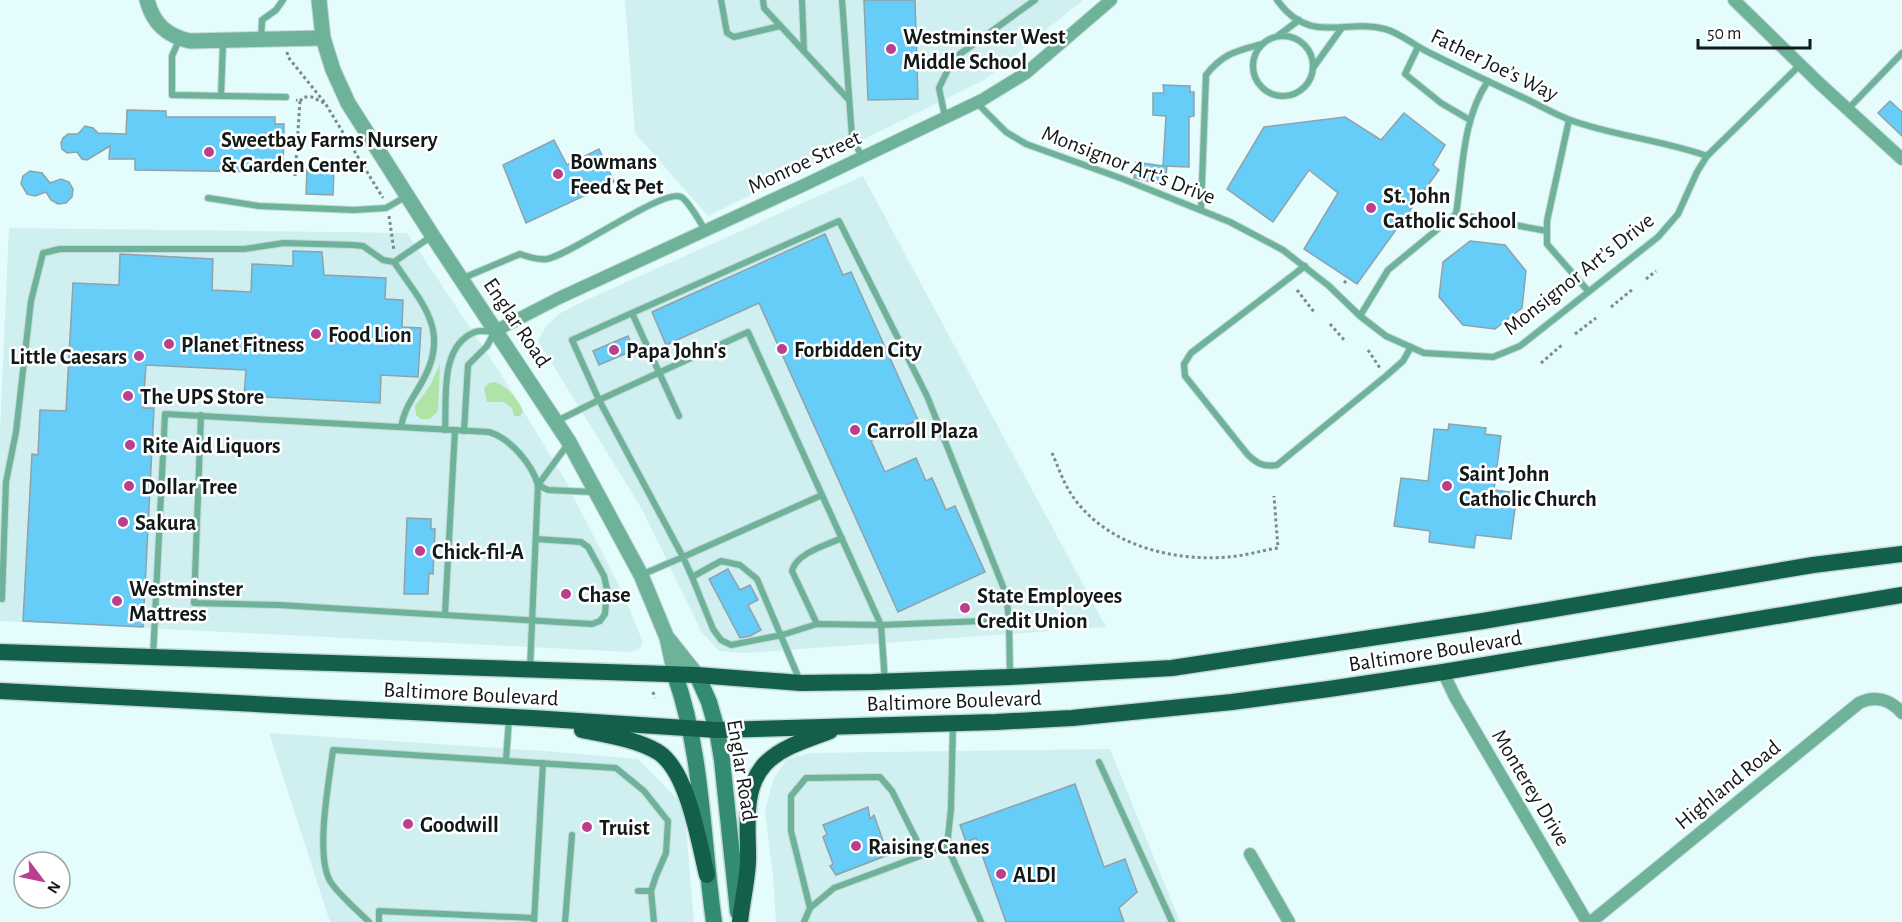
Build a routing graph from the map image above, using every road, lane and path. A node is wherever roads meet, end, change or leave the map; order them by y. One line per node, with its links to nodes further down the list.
1 (147, 0): 17 (street)
2 (283, 0): 18 (lane)
3 (319, 0): 16 (street, Englar Road)
4 (721, 0): 13 (lane)
5 (763, 0): 13 (lane)
6 (802, 0): 22 (lane)
7 (842, 0): 31 (lane)
8 (1035, 0): 35 (lane)
9 (1111, 0): 32 (street, Monroe Street)
10 (1277, 0): 12 (lane, Father Joe’s Way)
11 (1734, 0): 25 (street)
12 (1299, 20): 14 (lane, Father Joe’s Way); 15 (lane)
13 (780, 26): 22 (lane)
14 (1341, 28): 21 (lane, Father Joe’s Way); 26 (lane)
15 (1279, 35): 20 (lane); 26 (lane)
16 (323, 38): 18 (street); 43 (street, Englar Road)
17 (179, 39): 19 (street); 28 (lane)
18 (261, 40): 19 (street)
19 (223, 42): 28 (lane)
20 (1262, 44): 26 (lane); 45 (lane)
21 (1418, 47): 27 (lane, Father Joe’s Way); 36 (lane)
22 (804, 52): 31 (lane)
23 (1902, 54): 34 (lane)
24 (288, 57): 33 (path)
25 (1801, 64): 34 (street); 38 (lane, Monsignor Art’s Drive)
26 (1313, 68)
27 (1488, 81): 36 (lane); 37 (lane, Father Joe’s Way)
28 (221, 96): 29 (lane)
29 (285, 97): 30 (path)
30 (300, 101): 33 (path); 41 (path)
31 (849, 101): 39 (lane)
32 (976, 102): 35 (street, Monroe Street); 45 (lane, Monsignor Art’s Drive)
33 (325, 103): 42 (path)
34 (1847, 109): 40 (street)
35 (945, 118): 39 (street, Monroe Street)
36 (1470, 120): 46 (lane)
37 (1569, 120): 38 (lane, Father Joe’s Way); 49 (lane)
38 (1707, 156): 61 (lane, Monsignor Art’s Drive)
39 (862, 157): 48 (street, Monroe Street)
40 (1902, 159)
41 (296, 176)
42 (382, 195)
43 (408, 196): 44 (lane); 50 (street, Englar Road)
44 (208, 198)
45 (1201, 210): 53 (lane, Monsignor Art’s Drive)
46 (1456, 214): 49 (lane); 65 (lane)
47 (389, 217): 51 (path)
48 (706, 230): 55 (lane); 68 (street, Monroe Street)
49 (1547, 231): 61 (lane)
50 (432, 236): 52 (lane); 55 (street, Englar Road)
51 (393, 246)
52 (394, 262): 81 (lane); 98 (lane)
53 (1305, 266): 65 (lane, Monsignor Art’s Drive); 72 (lane)
54 (1656, 271): 57 (path)
55 (462, 279): 68 (street, Englar Road)
56 (1348, 279): 58 (path)
57 (1646, 279)
58 (1344, 283)
59 (1634, 289): 62 (path)
60 (1298, 290): 63 (path)
61 (1588, 291): 72 (lane, Monsignor Art’s Drive)
62 (1611, 307)
63 (1314, 312)
64 (632, 314): 75 (lane); 77 (lane); 101 (lane)
65 (1360, 316): 72 (lane, Monsignor Art’s Drive)
66 (1596, 318): 69 (path)
67 (1330, 324): 70 (path)
68 (497, 330): 80 (street, Englar Road); 82 (lane); 84 (lane)
69 (1575, 334)
70 (1346, 342)
71 (1563, 344): 74 (path)
72 (1412, 347)
73 (1368, 350): 76 (path)
74 (1541, 363)
75 (659, 372): 77 (lane); 79 (lane); 89 (lane)
76 (1383, 372)
77 (599, 400): 80 (lane); 94 (lane)
78 (201, 415): 81 (lane); 99 (lane); 107 (lane)
79 (679, 416)
80 (557, 422): 85 (street, Englar Road)
81 (401, 427): 82 (lane)
82 (445, 430): 83 (lane)
83 (455, 430): 84 (lane); 99 (lane)
84 (464, 431): 87 (lane)
85 (569, 442): 87 (lane); 88 (street, Englar Road)
86 (1052, 453): 90 (path)
87 (538, 485): 88 (lane); 92 (lane)
88 (598, 492): 95 (street, Englar Road)
89 (822, 495): 91 (lane); 94 (lane)
90 (1274, 496)
91 (842, 538): 102 (lane); 103 (lane)
92 (536, 539): 100 (lane); 100 (lane)
93 (1902, 554): 112 (highway, Baltimore Boulevard)
94 (683, 557): 95 (lane); 96 (lane)
95 (640, 575): 105 (street, Englar Road)
96 (692, 577): 104 (lane); 104 (lane)
97 (1902, 595): 109 (highway, Baltimore Boulevard)
98 (2, 599)
99 (445, 615): 100 (lane)
100 (532, 619): 108 (lane)
101 (1009, 620): 103 (lane); 112 (lane)
102 (817, 624): 103 (lane); 104 (lane)
103 (881, 625): 113 (lane)
104 (782, 635): 114 (lane)
105 (667, 638): 110 (street, Englar Road); 111 (street, Englar Road)
106 (0, 652): 107 (highway, Baltimore Boulevard)
107 (153, 657): 108 (highway, Baltimore Boulevard)
108 (530, 670): 110 (highway, Baltimore Boulevard)
109 (1443, 672): 121 (highway, Baltimore Boulevard); 147 (street, Monterey Drive)
110 (675, 675): 111 (highway, Baltimore Boulevard); 123 (main road, Englar Road)
111 (697, 675): 114 (highway, Baltimore Boulevard); 124 (main road, Englar Road)
112 (1010, 677): 113 (highway, Baltimore Boulevard)
113 (885, 682): 114 (highway, Baltimore Boulevard)
114 (801, 683)
115 (0, 692): 119 (highway, Baltimore Boulevard)
116 (653, 692): 117 (path)
117 (655, 698)
118 (1898, 709): 147 (street, Highland Road)
119 (510, 717): 120 (highway, Baltimore Boulevard); 125 (lane)
120 (532, 718): 123 (highway, Baltimore Boulevard); 132 (highway)
121 (953, 723): 122 (highway, Baltimore Boulevard); 129 (lane)
122 (862, 726): 124 (highway, Baltimore Boulevard); 142 (highway)
123 (689, 729): 124 (highway, Baltimore Boulevard); 132 (main road, Englar Road)
124 (717, 730): 142 (main road, Englar Road)
125 (506, 760): 127 (lane); 137 (lane)
126 (1099, 762): 145 (lane)
127 (543, 764): 134 (lane); 136 (lane)
128 (572, 835): 139 (lane)
129 (947, 846): 131 (lane); 144 (lane)
130 (1250, 854): 146 (street)
131 (924, 855): 135 (lane); 135 (lane)
132 (707, 875): 141 (main road, Englar Road)
133 (638, 891): 134 (lane)
134 (651, 891): 140 (lane)
135 (810, 908): 143 (lane)
136 (534, 920): 138 (lane)
137 (369, 922)
138 (379, 922)
139 (565, 922)
140 (654, 922)
141 (714, 922)
142 (740, 922)
143 (804, 922)
144 (981, 922)
145 (1172, 922)
146 (1289, 922)
147 (1589, 922)

